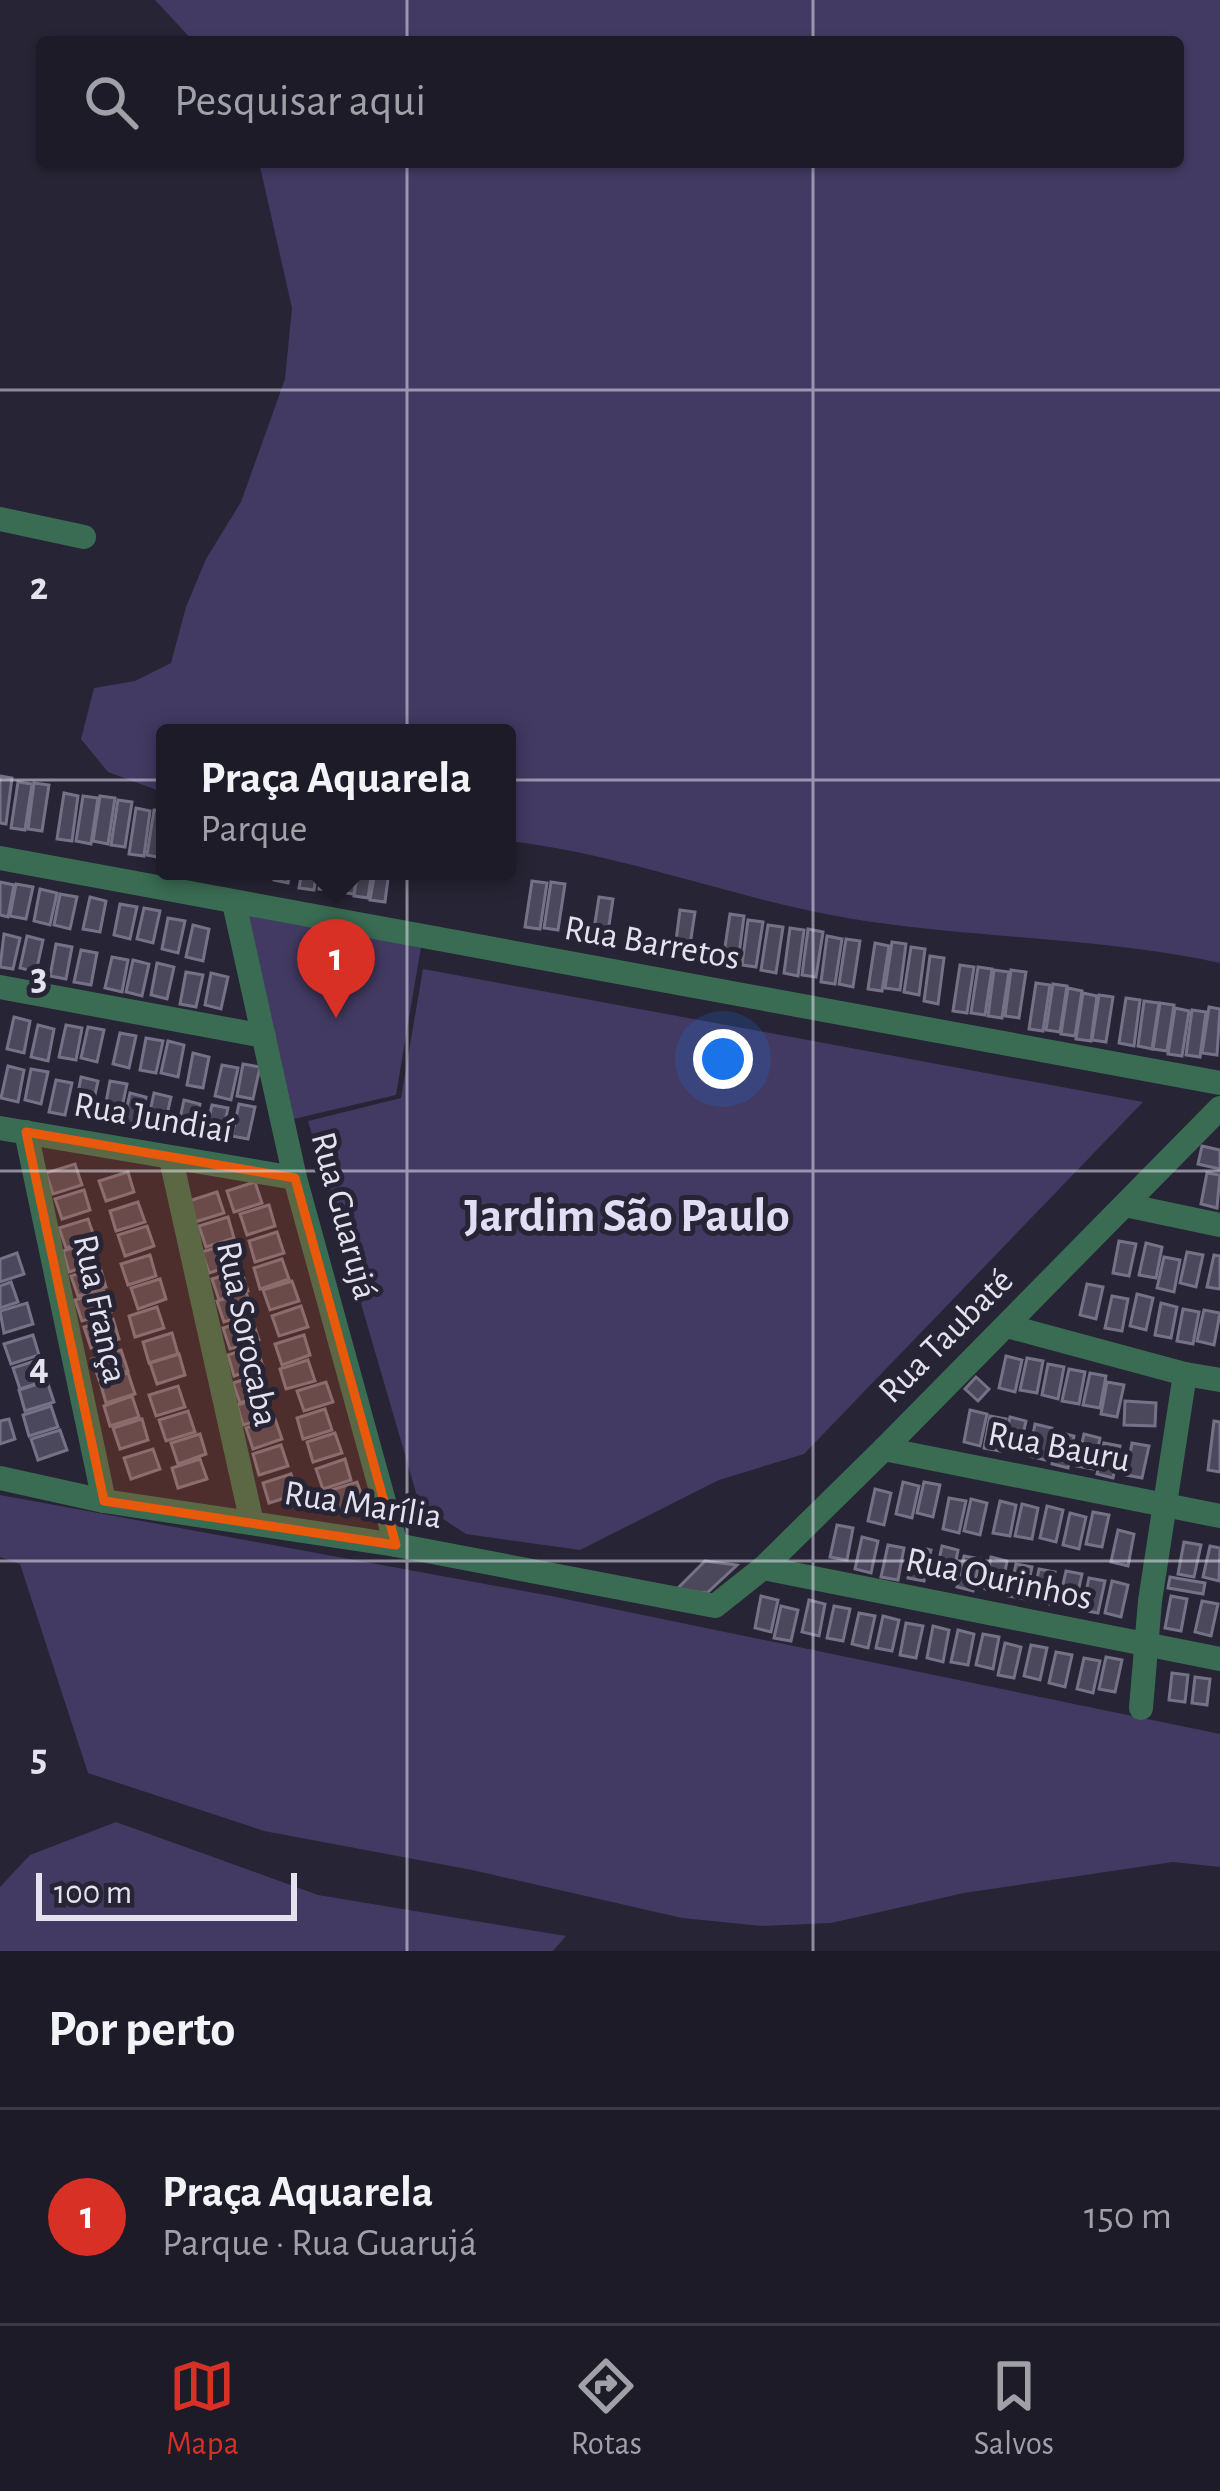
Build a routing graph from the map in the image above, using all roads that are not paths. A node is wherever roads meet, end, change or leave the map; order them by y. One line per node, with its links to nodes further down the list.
1 (0, 519): 2 (street)
2 (84, 537)
3 (0, 858): 4 (street, Rua Barretos)
4 (235, 903): 6 (street, Rua Guarujá); 7 (street, Rua Barretos)
5 (0, 987): 6 (street)
6 (264, 1036): 12 (street, Rua Guarujá)
7 (1220, 1083)
8 (1220, 1108): 13 (street, Rua Taubaté)
9 (0, 1127): 10 (street, Rua Jundiaí)
10 (26, 1132): 11 (street, Rua Jundiaí); 20 (street, Rua França)
11 (171, 1159): 12 (street, Rua Jundiaí); 23 (street, Rua Sorocaba)
12 (295, 1178): 24 (street, Rua Guarujá)
13 (1125, 1205): 14 (street); 15 (street, Rua Taubaté)
14 (1220, 1226)
15 (1007, 1326): 16 (street); 18 (street, Rua Taubaté)
16 (1185, 1374): 17 (street); 21 (street)
17 (1220, 1380)
18 (884, 1449): 21 (street, Rua Bauru); 25 (street, Rua Taubaté)
19 (0, 1478): 20 (street, Rua Marília)
20 (104, 1501): 23 (street, Rua Marília)
21 (1168, 1506): 22 (street, Rua Bauru); 27 (street)
22 (1220, 1516)
23 (252, 1523): 24 (street, Rua Marília)
24 (396, 1545): 26 (street, Rua Marília)
25 (763, 1568): 26 (street, Rua Taubaté); 27 (street, Rua Ourinhos)
26 (715, 1606)
27 (1145, 1646): 28 (street, Rua Ourinhos); 29 (street)
28 (1220, 1659)
29 (1141, 1708)

